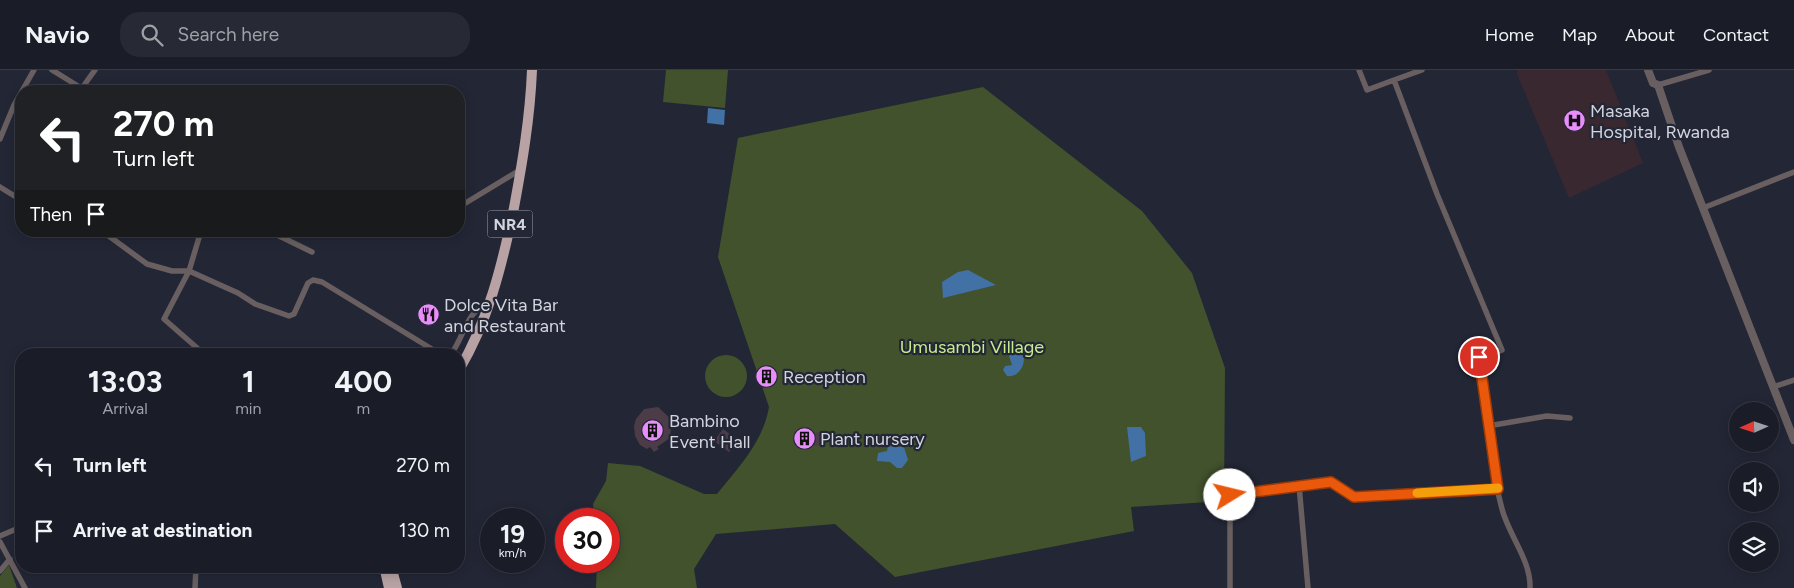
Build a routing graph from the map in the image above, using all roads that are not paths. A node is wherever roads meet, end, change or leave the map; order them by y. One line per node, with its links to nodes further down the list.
1 (34, 70): 10 (street)
2 (52, 70): 11 (street)
3 (94, 70): 12 (street)
4 (532, 70): 16 (highway, NR4)
5 (1358, 70): 9 (street)
6 (1422, 70): 9 (street)
7 (1648, 70): 13 (street)
8 (1709, 70): 13 (street)
9 (1394, 80): 35 (street)
10 (25, 85)
11 (76, 85)
12 (86, 85)
13 (1658, 85): 21 (street)
14 (15, 103): 15 (street)
15 (0, 139)
16 (522, 169): 20 (street); 27 (highway, NR4)
17 (1794, 172): 21 (street)
18 (0, 187): 19 (street)
19 (15, 196)
20 (465, 203)
21 (1703, 208): 33 (street)
22 (110, 237): 26 (street)
23 (198, 237): 26 (street)
24 (281, 237): 25 (street)
25 (312, 252)
26 (189, 271): 28 (street); 29 (street)
27 (491, 303): 30 (street); 31 (highway, NR4)
28 (197, 348)
29 (430, 348)
30 (454, 348)
31 (465, 360)
32 (1794, 380): 33 (street)
33 (1773, 387): 36 (street)
34 (1570, 418): 35 (street)
35 (1488, 426): 38 (street)
36 (1793, 435)
37 (1299, 485): 38 (street); 53 (street); 54 (street)
38 (1498, 489): 55 (street)
39 (15, 530): 40 (street)
40 (0, 536)
41 (0, 542): 42 (street)
42 (10, 559): 43 (street); 44 (street)
43 (15, 569)
44 (0, 571)
45 (17, 573): 49 (street)
46 (196, 573): 50 (street)
47 (386, 573): 51 (highway)
48 (394, 573): 52 (highway)
49 (25, 588)
50 (195, 588)
51 (389, 588)
52 (397, 588)
53 (1230, 588)
54 (1308, 588)
55 (1530, 588)

